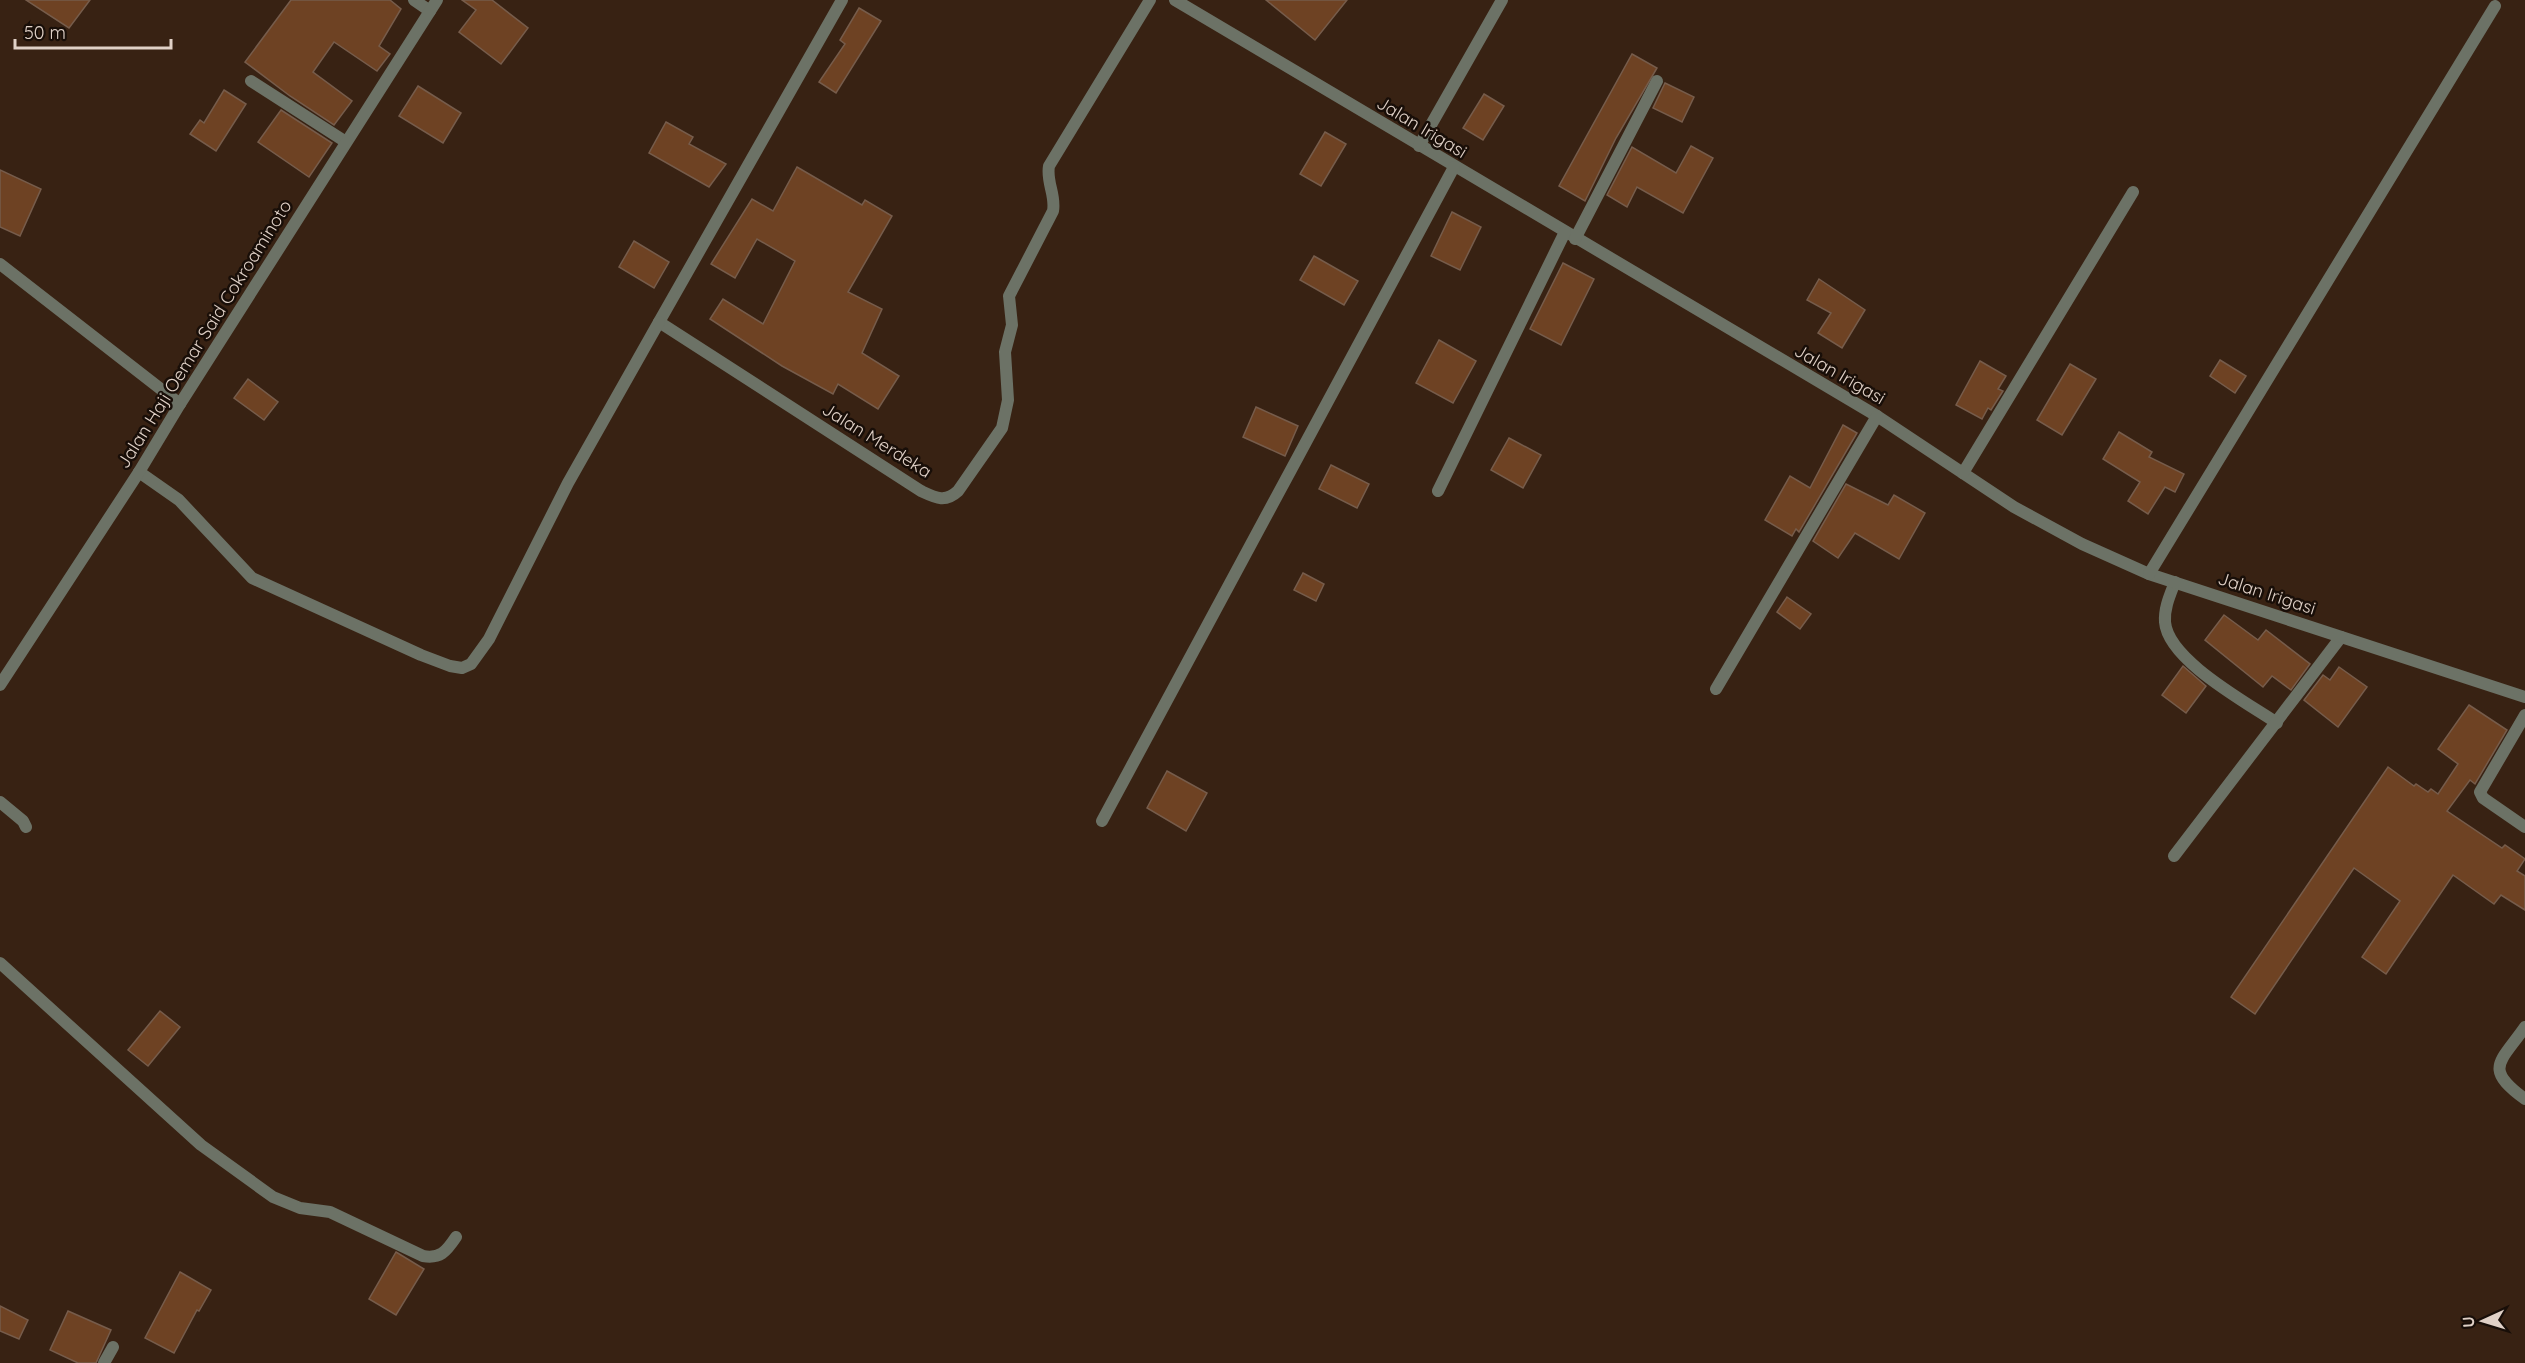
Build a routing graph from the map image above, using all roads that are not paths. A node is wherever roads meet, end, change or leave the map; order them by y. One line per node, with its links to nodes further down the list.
1 (414, 0): 6 (street)
2 (842, 0): 16 (street)
3 (1150, 0): 16 (street, Jalan Merdeka)
4 (1175, 0): 11 (street, Jalan Irigasi)
5 (1502, 0): 11 (street)
6 (433, 5): 10 (street, Jalan Haji Oemar Said Cokroaminoto)
7 (2495, 6): 22 (street)
8 (251, 81): 10 (street)
9 (1658, 81): 14 (street)
10 (346, 142): 17 (street, Jalan Haji Oemar Said Cokroaminoto)
11 (1419, 146): 12 (street, Jalan Irigasi)
12 (1454, 167): 14 (street, Jalan Irigasi); 31 (street)
13 (2133, 192): 20 (street)
14 (1570, 236): 18 (street, Jalan Irigasi); 21 (street)
15 (0, 264): 17 (street)
16 (659, 322): 19 (street)
17 (180, 404): 19 (street, Jalan Haji Oemar Said Cokroaminoto)
18 (1877, 416): 20 (street, Jalan Irigasi); 26 (street)
19 (139, 472): 25 (street, Jalan Haji Oemar Said Cokroaminoto)
20 (1963, 473): 22 (street, Jalan Irigasi)
21 (1438, 491)
22 (2149, 574): 23 (street, Jalan Irigasi)
23 (2175, 582): 24 (street, Jalan Irigasi); 29 (street)
24 (2341, 637): 27 (street, Jalan Irigasi); 29 (street)
25 (0, 685)
26 (1716, 689)
27 (2525, 697)
28 (2525, 715): 33 (street)
29 (2277, 723): 34 (street)
30 (0, 802): 32 (street)
31 (1102, 821)
32 (26, 827)
33 (2525, 827)
34 (2174, 856)
35 (0, 963): 38 (street)
36 (2525, 1027): 37 (street)
37 (2525, 1099)
38 (456, 1238)
39 (113, 1347): 40 (street)
40 (104, 1363)

